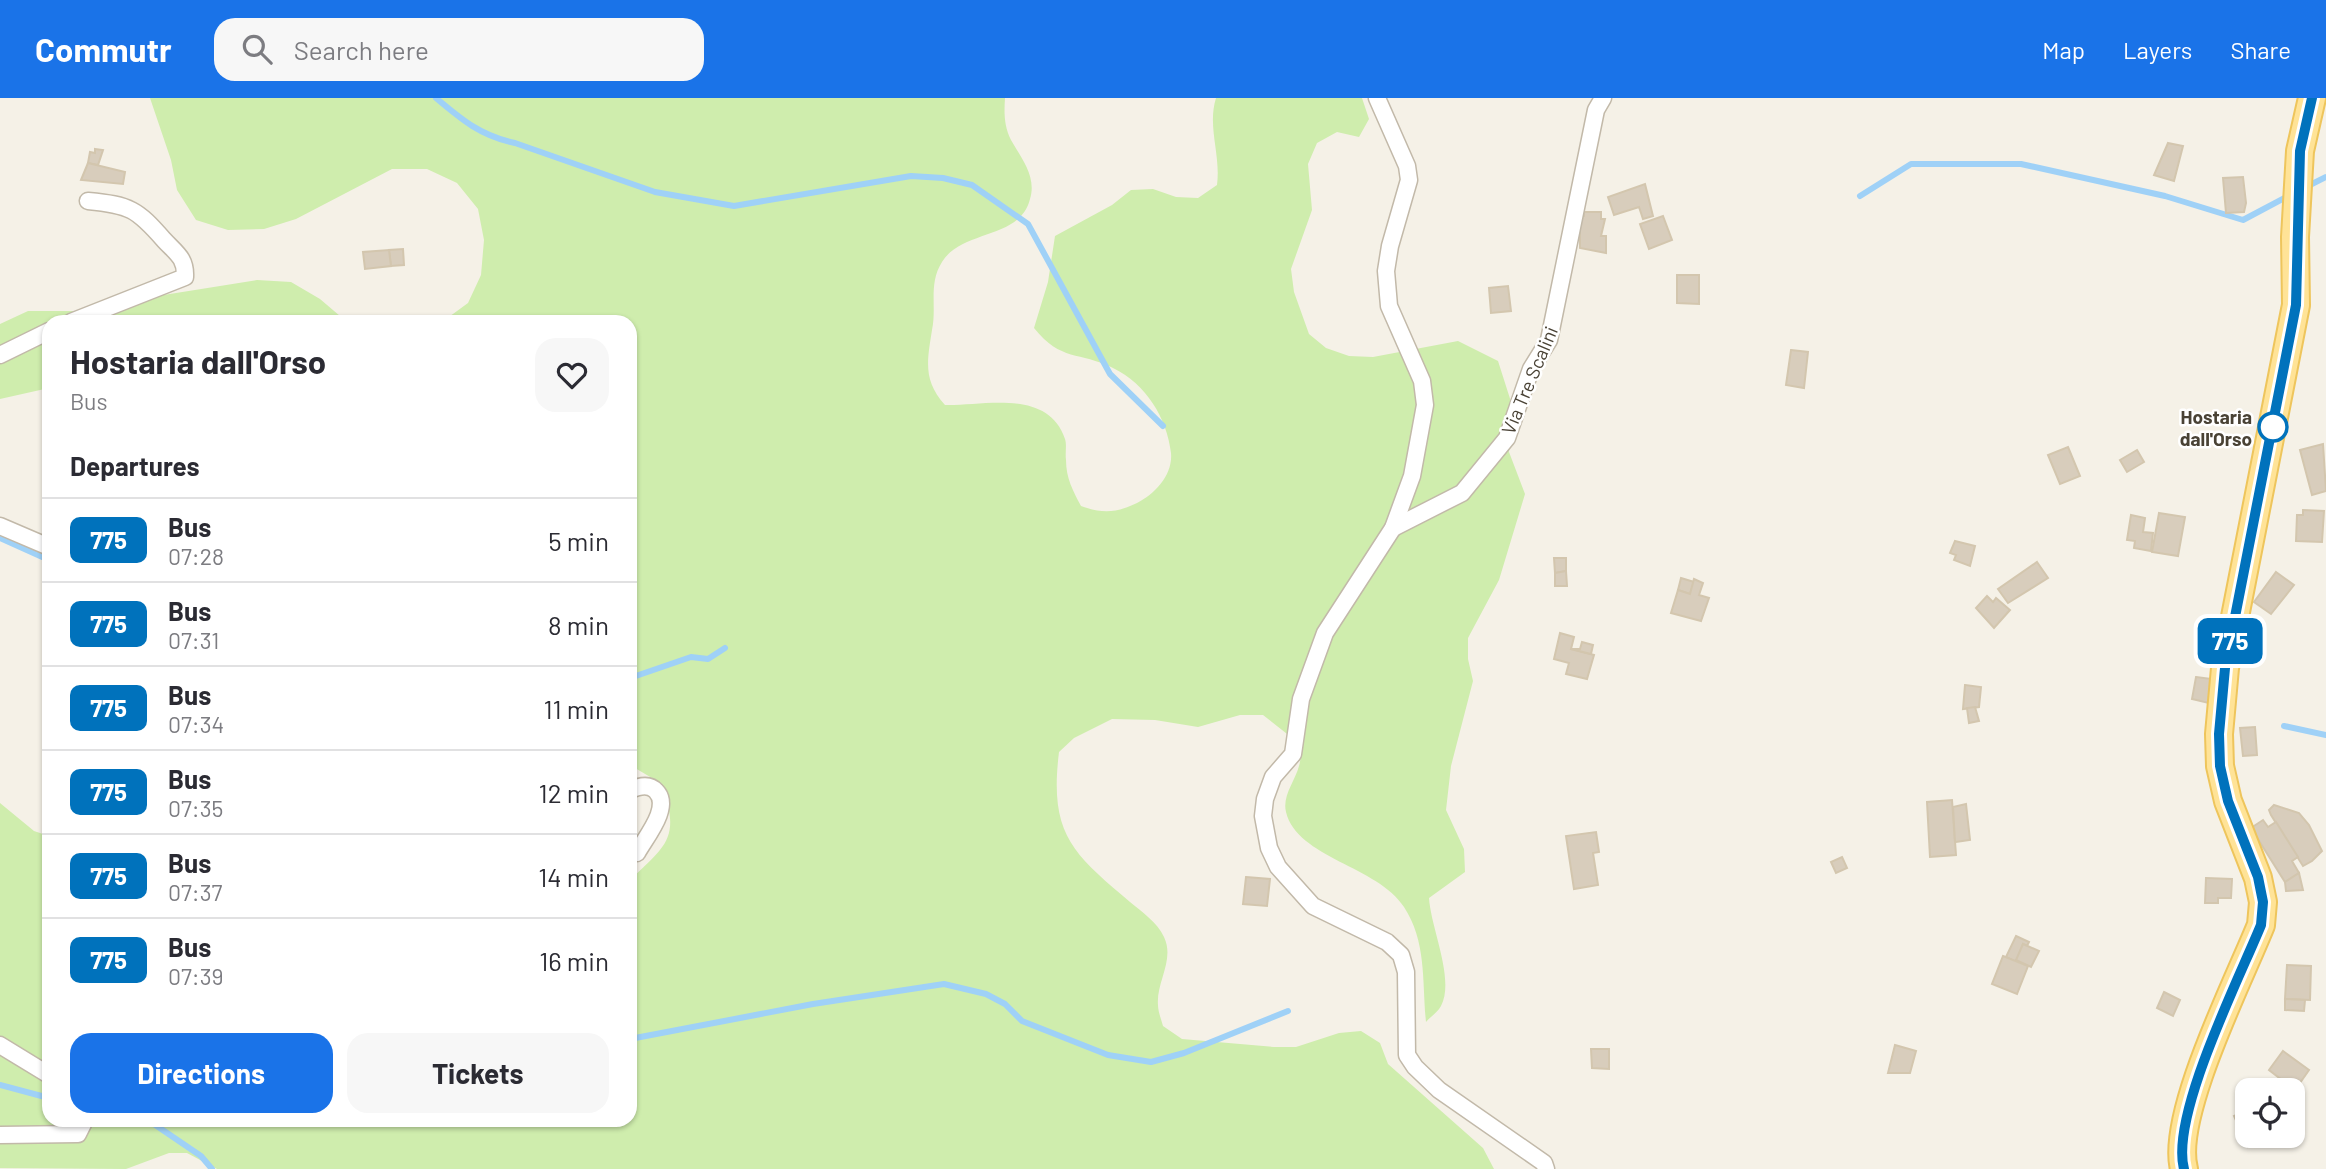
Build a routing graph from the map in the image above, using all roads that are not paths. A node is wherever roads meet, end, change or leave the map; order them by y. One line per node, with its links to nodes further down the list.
1 (1377, 98): 9 (street)
2 (1603, 98): 9 (street, Via Tre Scalini)
3 (2312, 98): 18 (main road)
4 (88, 201): 5 (street)
5 (89, 315)
6 (42, 334): 7 (street)
7 (0, 355)
8 (0, 526): 10 (street)
9 (1393, 528): 17 (street)
10 (42, 544)
11 (637, 788): 12 (street)
12 (637, 853)
13 (0, 1045): 14 (street)
14 (42, 1071)
15 (82, 1127): 16 (street)
16 (0, 1135)
17 (1546, 1169)
18 (2185, 1169)

